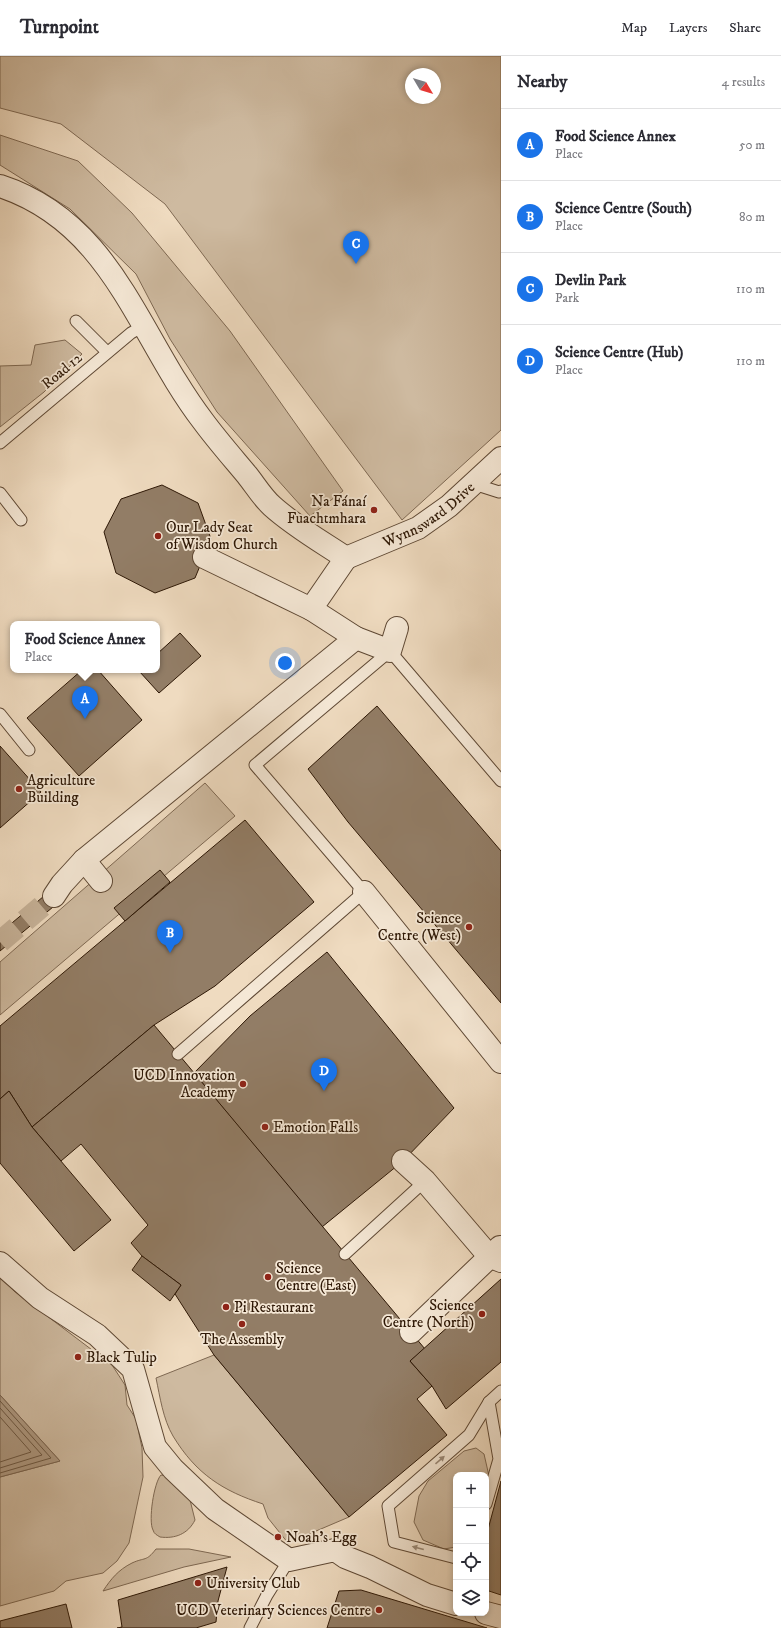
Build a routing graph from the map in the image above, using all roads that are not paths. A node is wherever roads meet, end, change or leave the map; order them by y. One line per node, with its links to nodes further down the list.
1 (0, 186): 3 (street)
2 (76, 321): 4 (lane)
3 (145, 325): 4 (lane, Road 12); 12 (street)
4 (107, 352): 5 (lane, Road 12)
5 (0, 443)
6 (501, 458): 7 (street, Wynnsward Drive)
7 (474, 484): 8 (lane); 12 (street, Wynnsward Drive)
8 (501, 491)
9 (0, 493): 10 (lane)
10 (21, 520)
11 (204, 557): 13 (street)
12 (346, 558): 13 (street)
13 (311, 609): 15 (street)
14 (397, 628): 16 (street)
15 (356, 638): 16 (street); 20 (street)
16 (390, 651): 19 (lane); 22 (lane)
17 (0, 714): 18 (lane)
18 (29, 750)
19 (501, 781)
20 (84, 860): 21 (street); 23 (street)
21 (101, 881)
22 (364, 892): 24 (lane); 25 (street)
23 (54, 896)
24 (178, 1054)
25 (501, 1062)
26 (403, 1161): 27 (street)
27 (425, 1181): 28 (lane); 29 (street)
28 (345, 1254)
29 (497, 1255): 31 (street)
30 (0, 1263): 36 (street)
31 (411, 1332)
32 (501, 1391): 33 (lane)
33 (488, 1402): 34 (lane); 35 (lane, one-way to 33)
34 (489, 1494)
35 (453, 1557)
36 (289, 1560): 37 (street); 40 (lane)
37 (453, 1603)
38 (489, 1614): 39 (street)
39 (501, 1617)
40 (250, 1628)

